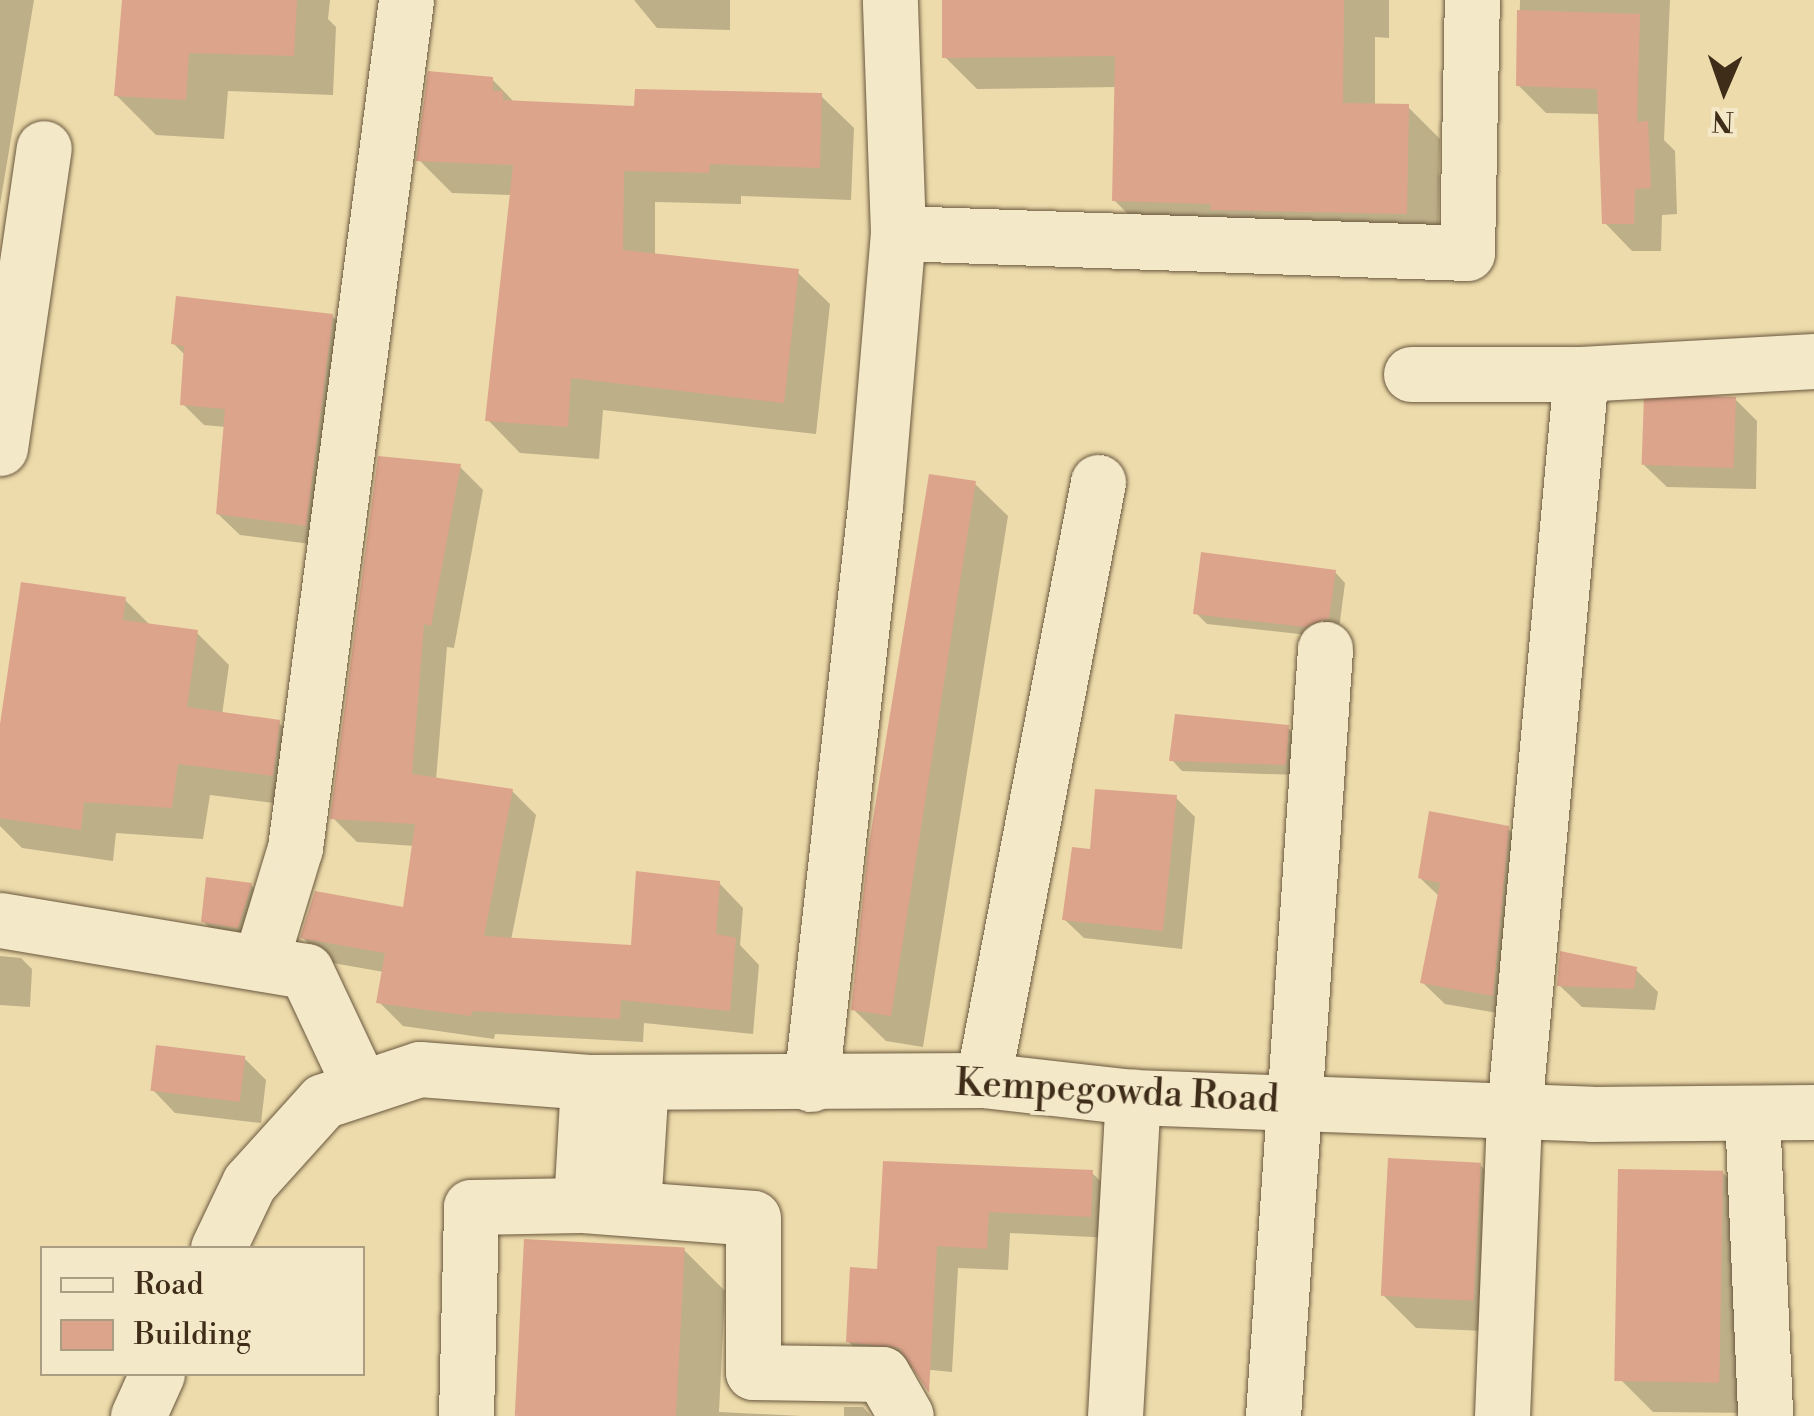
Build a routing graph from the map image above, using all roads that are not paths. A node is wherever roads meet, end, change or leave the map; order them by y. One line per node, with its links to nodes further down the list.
1 (406, 0): 13 (street)
2 (890, 0): 5 (street)
3 (1472, 0): 5 (street)
4 (44, 148): 9 (street)
5 (898, 233): 16 (street)
6 (1814, 361): 8 (street)
7 (1411, 374): 8 (street)
8 (1582, 374): 20 (street)
9 (0, 448)
10 (1098, 482): 14 (street)
11 (1325, 649): 19 (street)
12 (0, 920): 13 (street)
13 (260, 963): 17 (street)
14 (984, 1080): 16 (street, Kempegowda Road); 18 (street, Kempegowda Road)
15 (614, 1082): 16 (street, Kempegowda Road); 17 (street, Kempegowda Road); 23 (street)
16 (811, 1084)
17 (361, 1088): 24 (street)
18 (1133, 1097): 19 (street, Kempegowda Road); 29 (street)
19 (1289, 1102): 20 (street, Kempegowda Road); 30 (street)
20 (1514, 1111): 21 (street, Kempegowda Road); 31 (street)
21 (1752, 1112): 22 (street, Kempegowda Road); 32 (street)
22 (1814, 1112)
23 (607, 1206): 27 (street); 28 (street)
24 (219, 1246)
25 (156, 1376): 26 (street)
26 (138, 1416)
27 (466, 1416)
28 (906, 1416)
29 (1116, 1416)
30 (1273, 1416)
31 (1502, 1416)
32 (1765, 1416)

